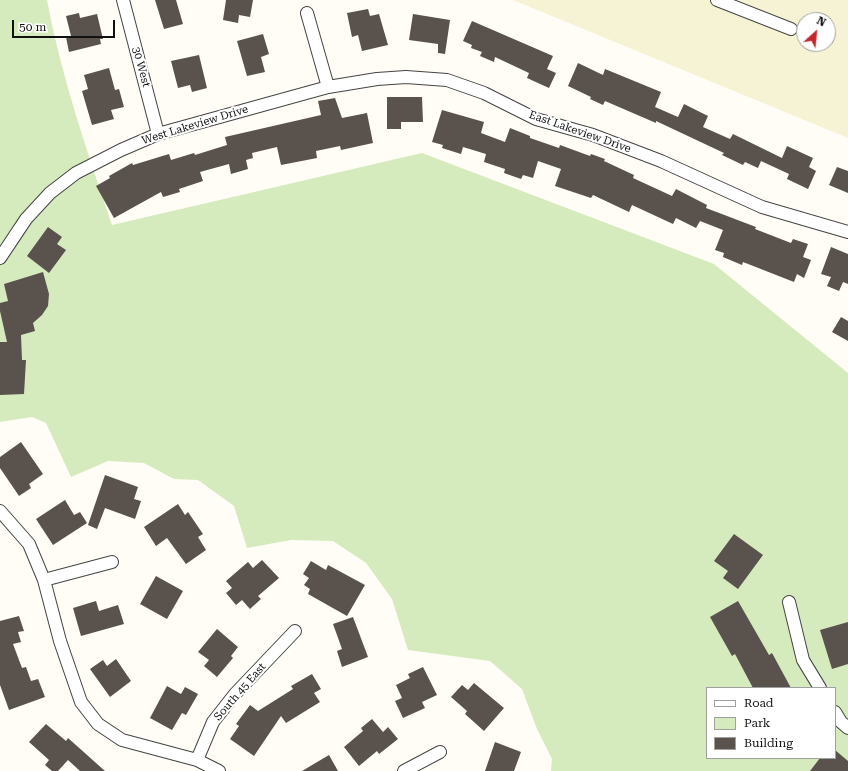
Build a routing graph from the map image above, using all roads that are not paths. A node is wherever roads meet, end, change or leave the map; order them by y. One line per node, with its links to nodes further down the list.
1 (123, 0): 6 (street, 30 West)
2 (717, 0): 4 (street)
3 (307, 13): 5 (street)
4 (791, 29)
5 (328, 87): 6 (street, West Lakeview Drive); 7 (street, East Lakeview Drive)
6 (158, 134): 8 (street, West Lakeview Drive)
7 (848, 232)
8 (0, 258)
9 (0, 511): 11 (street)
10 (112, 562): 11 (street)
11 (44, 580): 18 (street)
12 (789, 602): 14 (street)
13 (295, 631): 18 (street, South 45 East)
14 (819, 687)
15 (836, 714): 16 (street)
16 (848, 728)
17 (440, 752): 20 (street)
18 (197, 760): 19 (street)
19 (219, 771)
20 (404, 771)

